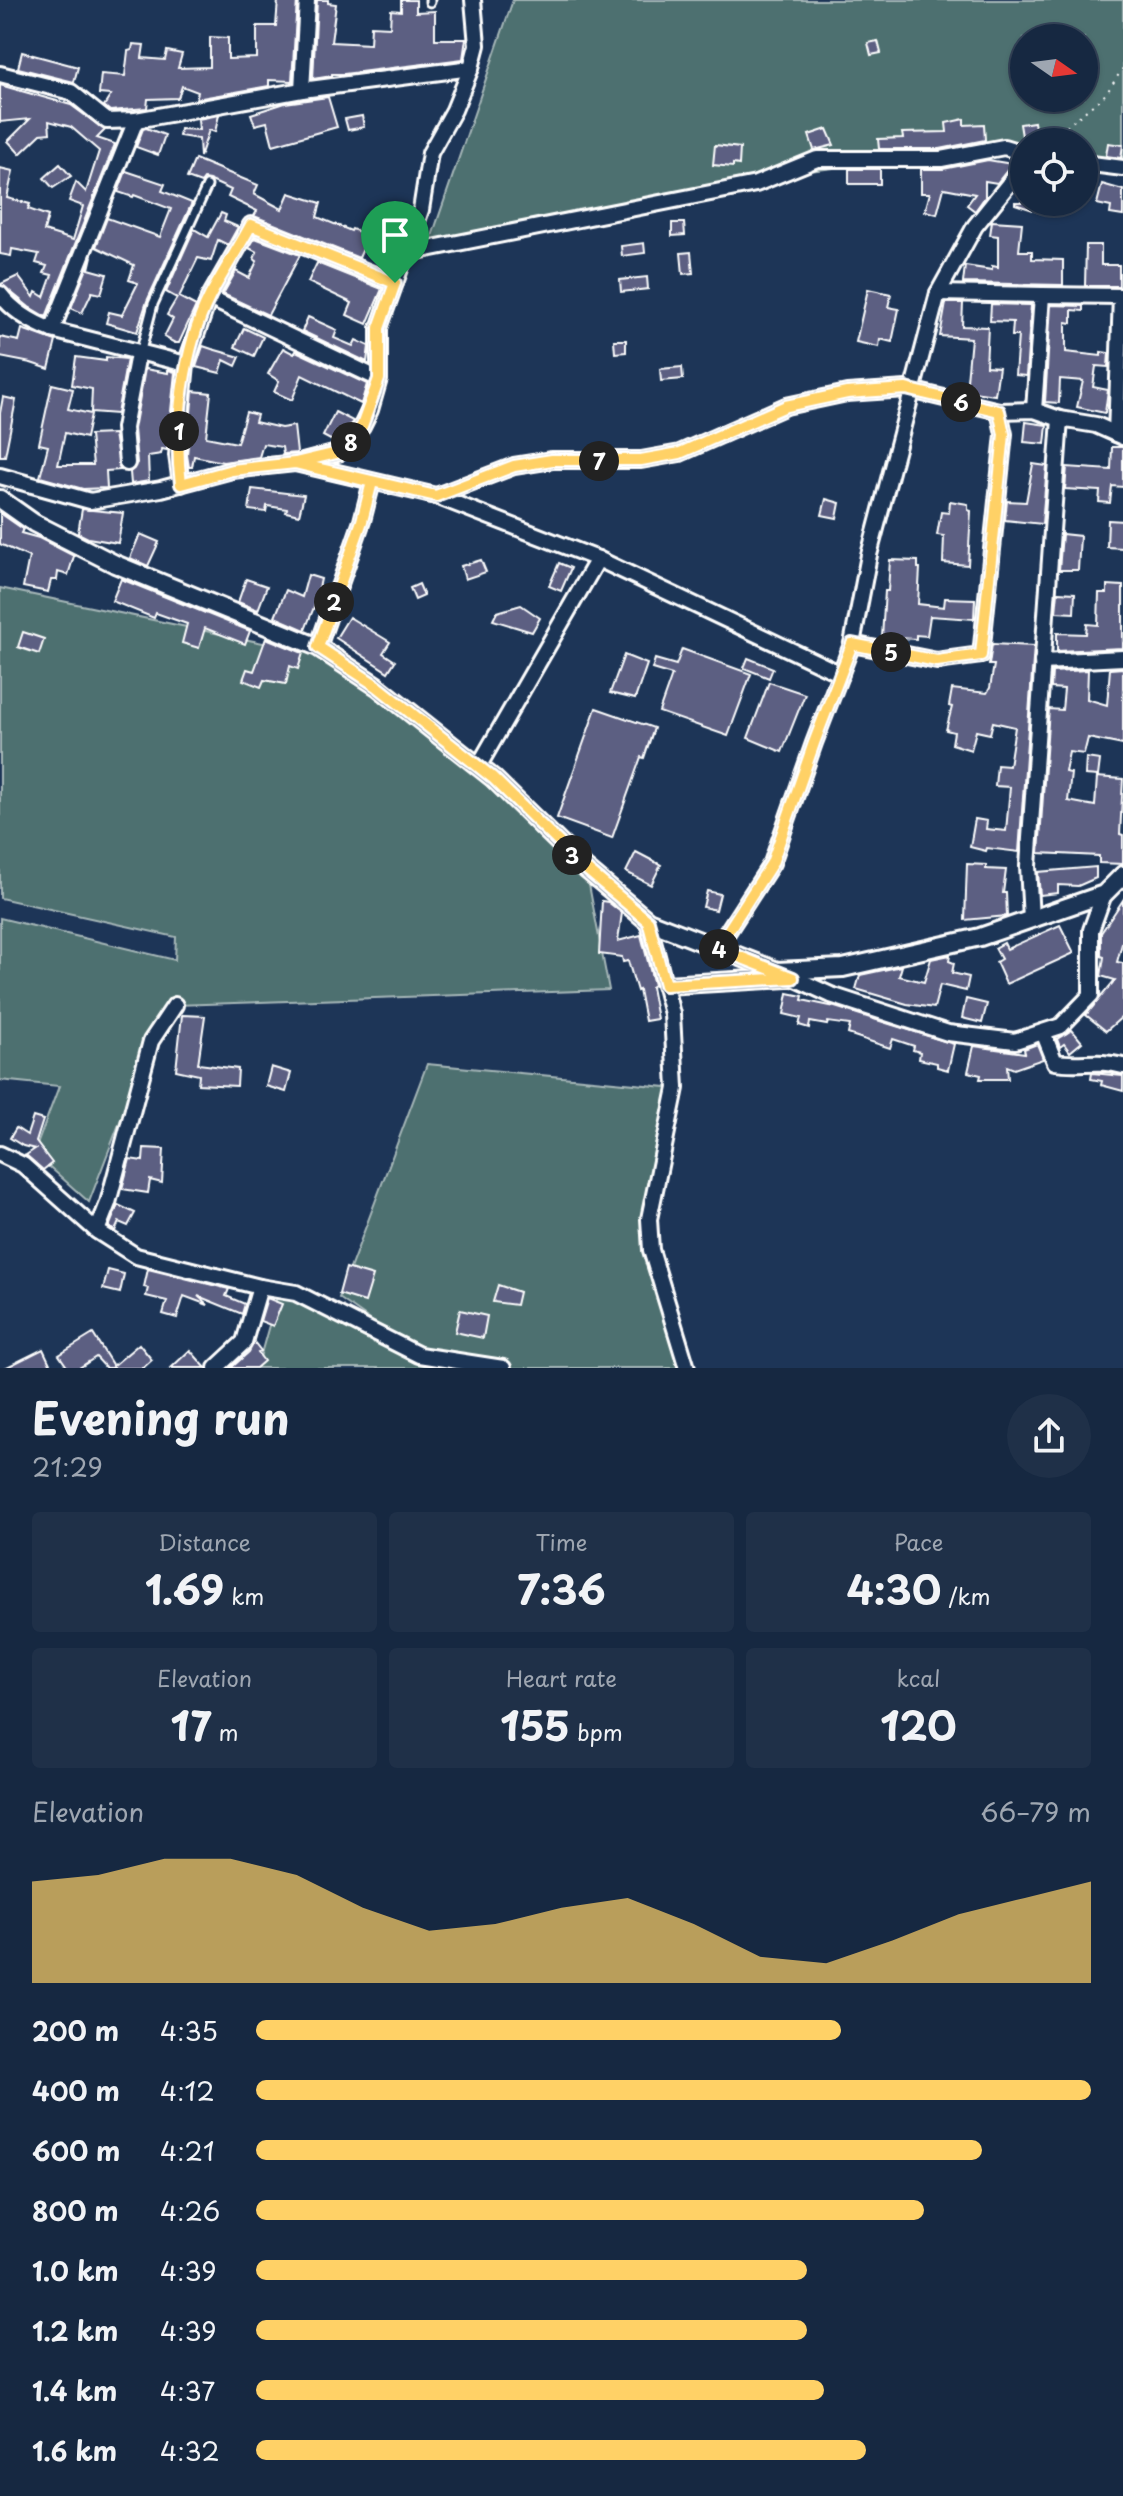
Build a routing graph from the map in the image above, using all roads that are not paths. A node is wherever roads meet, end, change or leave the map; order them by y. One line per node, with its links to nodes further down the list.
1 (307, 0): 5 (street)
2 (473, 0): 3 (street)
3 (471, 68): 5 (street); 12 (street)
4 (0, 74): 6 (street)
5 (302, 90): 6 (street)
6 (136, 120): 18 (street)
7 (1010, 149): 12 (street)
8 (1098, 165): 9 (street)
9 (1123, 168)
10 (1010, 182): 14 (street)
11 (207, 186): 19 (lane)
12 (407, 253): 13 (street)
13 (395, 283): 17 (street); 21 (street)
14 (938, 293): 16 (street); 22 (street)
15 (0, 294): 18 (street)
16 (1042, 295): 23 (street); 26 (street)
17 (209, 298): 20 (street); 21 (street)
18 (52, 330): 19 (street)
19 (139, 354): 20 (street); 27 (street)
20 (186, 364): 31 (street)
21 (379, 379): 28 (street)
22 (912, 390): 24 (street); 32 (street); 35 (street)
23 (1034, 410): 24 (street); 25 (street)
24 (999, 411): 35 (street)
25 (1060, 419): 26 (street); 38 (street)
26 (1119, 435)
27 (127, 463)
28 (295, 463): 30 (street); 31 (street)
29 (0, 476): 31 (street)
30 (372, 482): 32 (street); 36 (street)
31 (181, 484)
32 (436, 496): 34 (street)
33 (0, 499): 36 (street)
34 (598, 559): 39 (street); 40 (street)
35 (852, 644): 39 (street)
36 (318, 647): 40 (street)
37 (1123, 658): 38 (street)
38 (1042, 662): 43 (street)
39 (841, 674): 45 (street)
40 (478, 767): 44 (street)
41 (1123, 875): 42 (street)
42 (1104, 894): 43 (street); 50 (street)
43 (1031, 919): 46 (street)
44 (648, 921): 45 (street); 48 (street)
45 (717, 948): 46 (street)
46 (777, 971): 47 (street)
47 (793, 978): 48 (street); 50 (street)
48 (665, 985): 57 (street)
49 (175, 1005): 53 (street)
50 (1043, 1032): 51 (street)
51 (1123, 1066)
52 (0, 1154): 53 (street)
53 (97, 1231): 54 (street)
54 (260, 1287): 55 (street); 56 (street)
55 (216, 1368)
56 (503, 1368)
57 (687, 1368)

